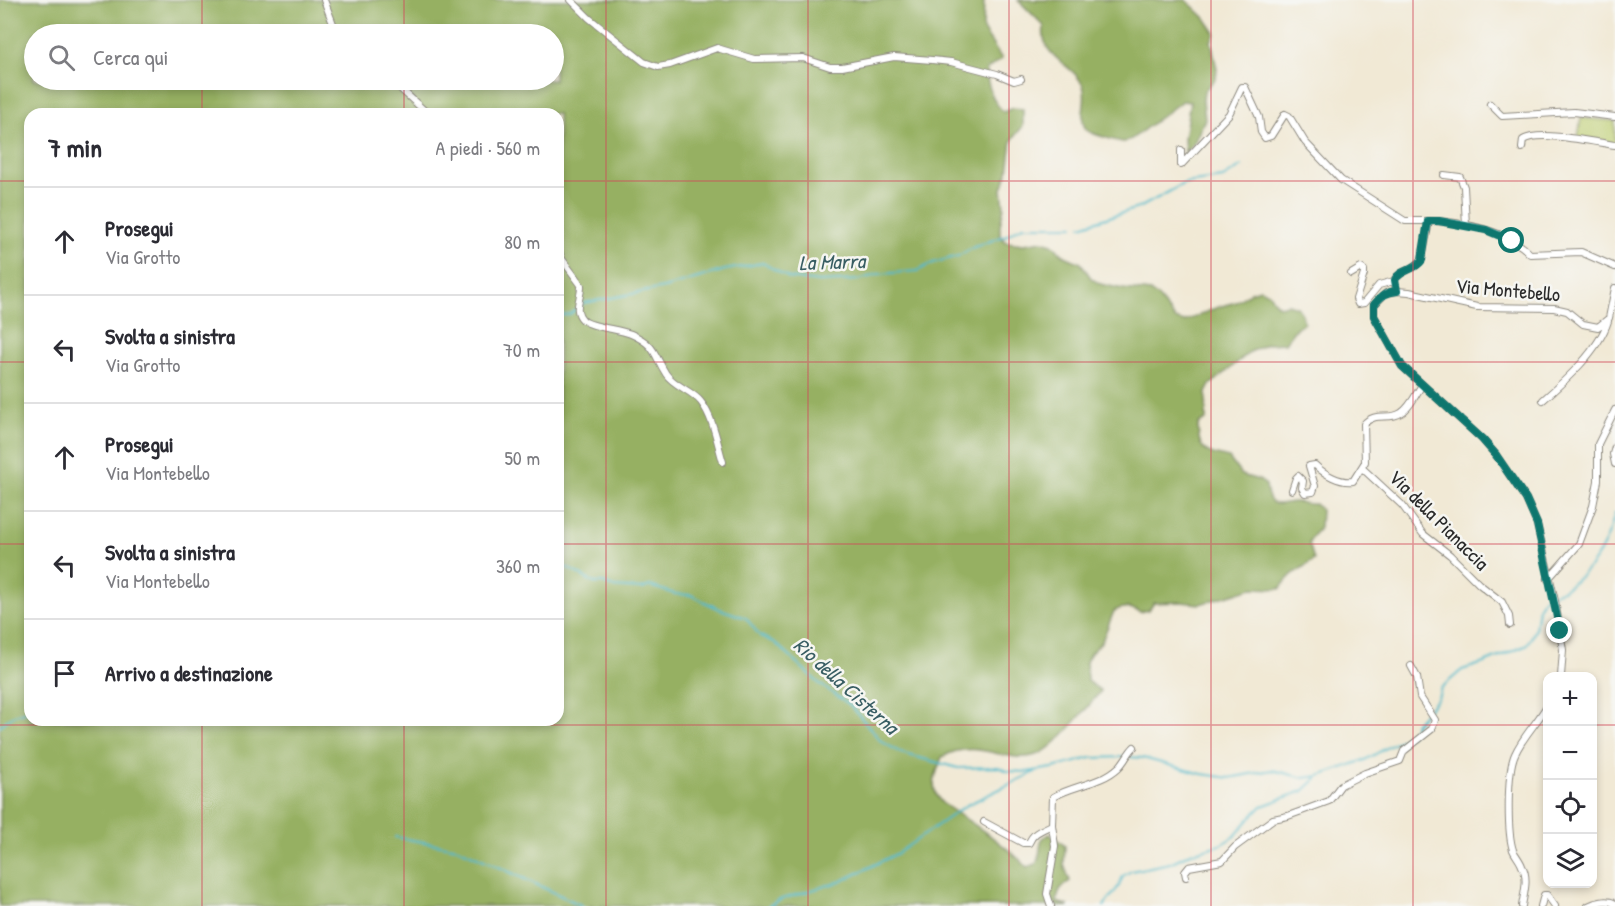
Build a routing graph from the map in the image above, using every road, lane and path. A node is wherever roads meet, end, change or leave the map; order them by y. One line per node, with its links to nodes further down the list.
1 (324, 0): 3 (street)
2 (571, 0): 4 (street)
3 (333, 24)
4 (1021, 79)
5 (402, 90): 7 (street)
6 (1490, 104): 8 (street)
7 (421, 108)
8 (1615, 117)
9 (1615, 145): 10 (street)
10 (1522, 148)
11 (1181, 150): 13 (street)
12 (1444, 175): 14 (street)
13 (1428, 221): 14 (street); 18 (street)
14 (1466, 225): 16 (street)
15 (564, 262): 26 (street)
16 (1615, 267)
17 (1351, 274): 18 (street)
18 (1395, 280): 20 (street)
19 (1615, 288): 21 (street)
20 (1397, 291): 21 (street, Via Montebello); 22 (street)
21 (1612, 316): 23 (street)
22 (1422, 385): 28 (street); 30 (street)
23 (1543, 400)
24 (1615, 410): 30 (street)
25 (1615, 447): 27 (street)
26 (723, 462)
27 (1615, 464)
28 (1362, 468): 29 (street); 31 (street, Via della Pianaccia)
29 (1292, 490)
30 (1548, 579): 33 (street)
31 (1510, 625)
32 (1411, 666): 38 (street)
33 (1561, 672)
34 (1543, 711): 41 (street)
35 (1129, 753): 37 (street)
36 (984, 822): 37 (street)
37 (1052, 825): 40 (street)
38 (1186, 877)
39 (1615, 904): 44 (street)
40 (1051, 906)
41 (1522, 906)
42 (1541, 906): 43 (street)
43 (1556, 906)
44 (1588, 906)

